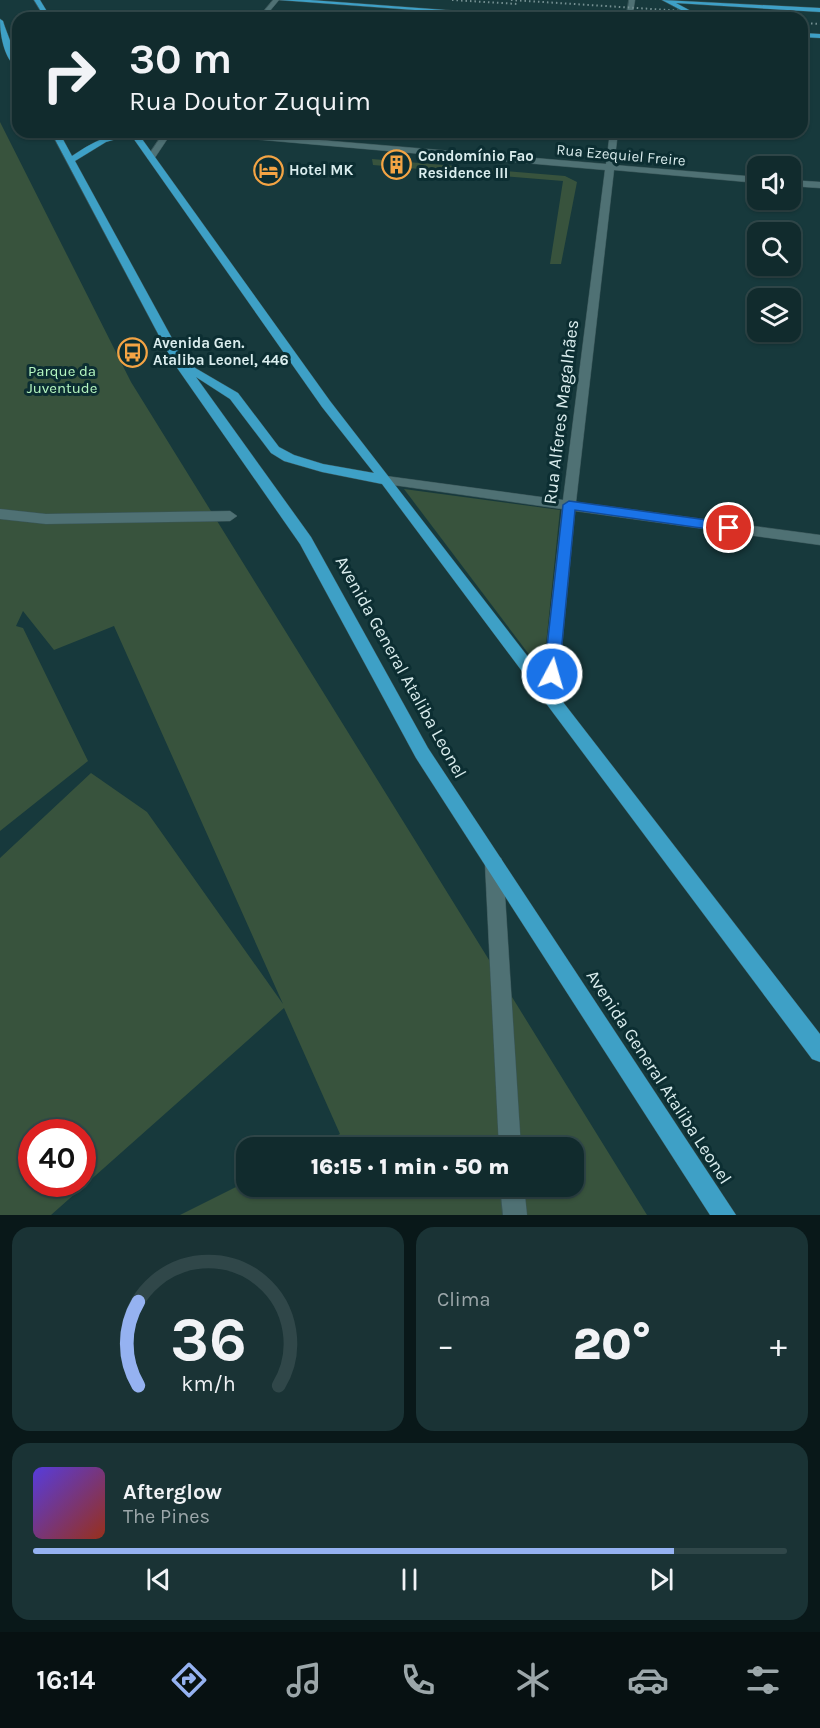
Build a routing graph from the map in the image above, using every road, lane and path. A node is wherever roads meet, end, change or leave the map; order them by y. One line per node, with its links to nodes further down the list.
1 (276, 0): 5 (street)
2 (282, 0): 6 (main road)
3 (666, 0): 4 (main road); 7 (main road)
4 (820, 10)
5 (266, 12)
6 (461, 12)
7 (689, 12)
8 (0, 21): 9 (main road)
9 (4, 47)
10 (58, 138): 17 (main road, Avenida General Ataliba Leonel)
11 (111, 138): 17 (main road)
12 (138, 138): 16 (main road)
13 (164, 138): 16 (street)
14 (266, 138): 18 (street, Rua Ezequiel Freire)
15 (613, 138): 18 (street, Rua Alferes Magalhães)
16 (151, 157): 23 (main road)
17 (71, 160): 22 (main road, Avenida General Ataliba Leonel)
18 (609, 167): 19 (street, Rua Ezequiel Freire); 24 (street, Rua Alferes Magalhães)
19 (747, 179)
20 (801, 184): 21 (street)
21 (820, 185)
22 (178, 362): 23 (main road); 29 (main road, Avenida General Ataliba Leonel)
23 (386, 480): 24 (street); 28 (main road)
24 (569, 505): 27 (street); 28 (street, Rua Alferes Magalhães)
25 (0, 514): 26 (street)
26 (230, 516)
27 (820, 540)
28 (549, 697): 30 (main road)
29 (494, 864): 31 (street); 34 (main road, Avenida General Ataliba Leonel)
30 (820, 1051)
31 (509, 1137)
32 (513, 1197): 33 (street)
33 (515, 1215)
34 (724, 1215)

